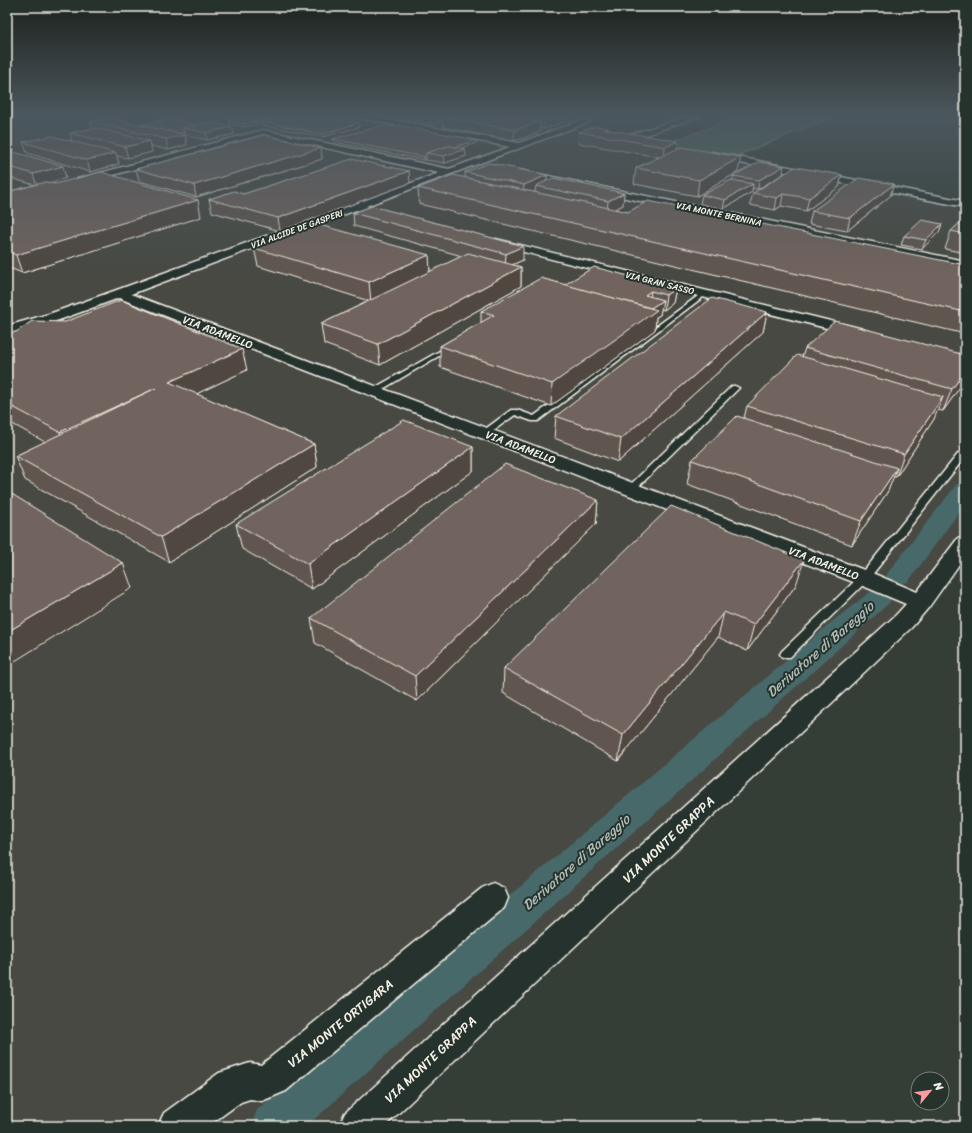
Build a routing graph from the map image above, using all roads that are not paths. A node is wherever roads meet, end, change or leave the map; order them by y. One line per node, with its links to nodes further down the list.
1 (125, 169): 7 (street)
2 (435, 169): 5 (street)
3 (458, 169): 5 (street, VIA ALCIDE DE GASPERI)
4 (782, 169): 8 (street)
5 (449, 172): 9 (street, VIA ALCIDE DE GASPERI)
6 (512, 172): 12 (street, VIA MONTE BERNINA)
7 (68, 184)
8 (965, 204)
9 (356, 207): 10 (street); 13 (street, VIA ALCIDE DE GASPERI)
10 (402, 218)
11 (487, 240): 14 (street, VIA GRAN SASSO)
12 (965, 265)
13 (120, 294): 15 (street, VIA ALCIDE DE GASPERI); 19 (street, VIA ADAMELLO)
14 (704, 294): 16 (street, VIA GRAN SASSO); 20 (lane)
15 (7, 330)
16 (873, 336)
17 (457, 342): 19 (lane)
18 (735, 388): 22 (lane)
19 (373, 391): 20 (street, VIA ADAMELLO)
20 (484, 433): 22 (street, VIA ADAMELLO)
21 (965, 451): 24 (lane)
22 (631, 489): 24 (street, VIA ADAMELLO)
23 (965, 542): 25 (street, VIA MONTE GRAPPA)
24 (879, 584): 25 (street, VIA ADAMELLO); 26 (lane)
25 (921, 602): 29 (street, VIA MONTE GRAPPA)
26 (786, 654)
27 (493, 898): 28 (street, VIA MONTE ORTIGARA)
28 (177, 1126)
29 (358, 1126)

